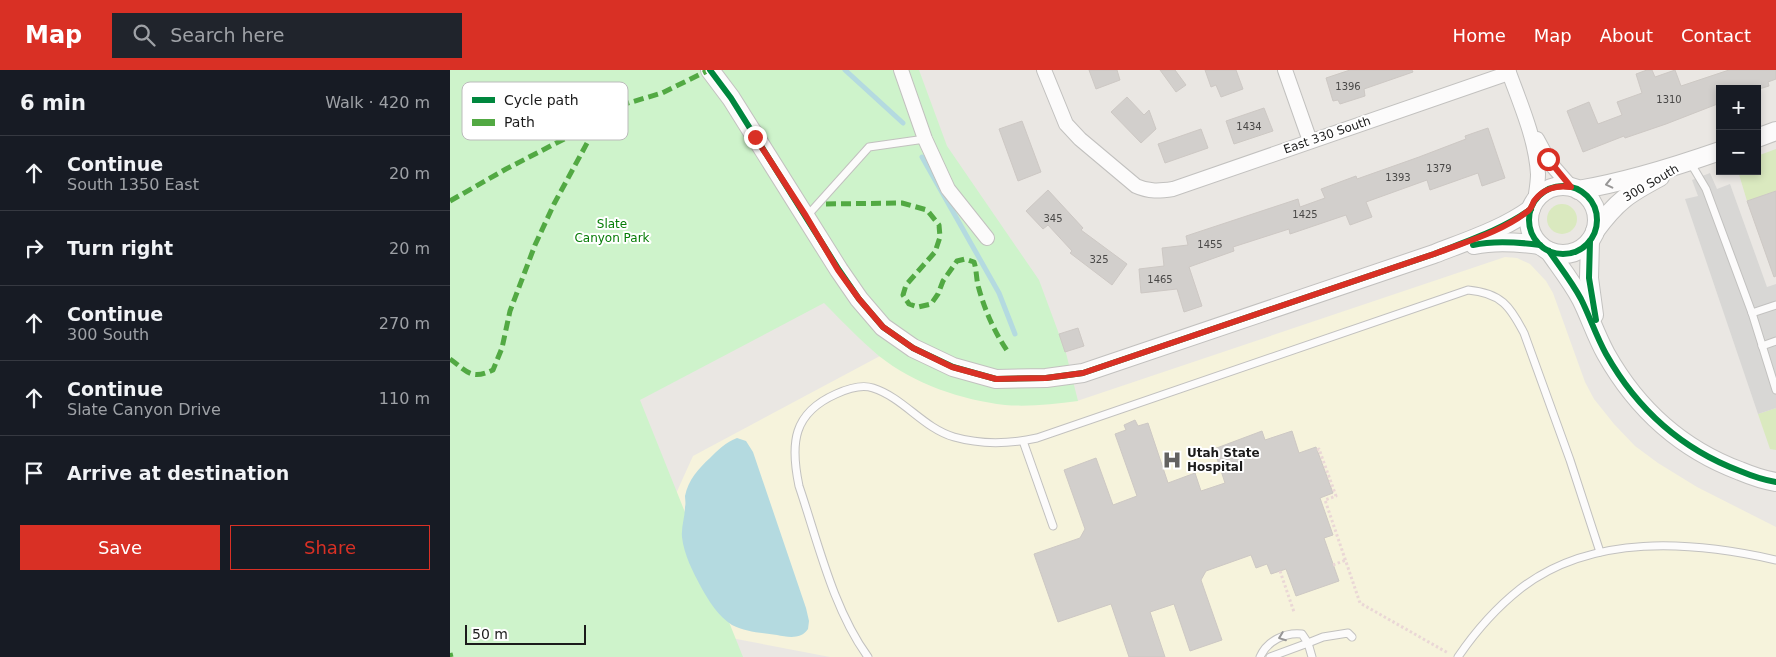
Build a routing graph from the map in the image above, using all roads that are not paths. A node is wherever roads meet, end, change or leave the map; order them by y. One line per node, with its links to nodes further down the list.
1 (710, 70): 15 (street)
2 (901, 70): 9 (street)
3 (1044, 70): 10 (street, East 330 South)
4 (1285, 70): 10 (street)
5 (1508, 71): 6 (street); 10 (street, East 330 South)
6 (1526, 118): 13 (street); 14 (street)
7 (1776, 131): 8 (street)
8 (1761, 137)
9 (925, 139): 15 (lane); 17 (street)
10 (1310, 141)
11 (1716, 152): 12 (street, 300 South)
12 (1690, 162): 13 (street, 300 South, one-way to 13); 16 (street, 300 South); 21 (lane)
13 (1575, 188): 14 (street); 16 (street)
14 (1533, 205): 18 (street); 19 (street)
15 (806, 216): 19 (street)
16 (1593, 236): 18 (street); 23 (street)
17 (987, 238)
18 (1544, 248): 19 (street); 23 (street)
19 (1434, 254)
20 (1776, 305): 21 (lane)
21 (1752, 314): 24 (lane)
22 (1776, 341): 24 (lane)
23 (1601, 343): 27 (street)
24 (1762, 346): 25 (lane)
25 (1776, 390)
26 (1023, 441): 28 (lane); 29 (lane); 33 (lane)
27 (1776, 482)
28 (1053, 526)
29 (1600, 552): 30 (lane); 37 (lane)
30 (1776, 560)
31 (1352, 637): 32 (lane)
32 (1308, 644): 34 (lane, one-way to 34); 35 (lane); 36 (lane)
33 (868, 657)
34 (1260, 657)
35 (1270, 657)
36 (1312, 657)
37 (1457, 657)

